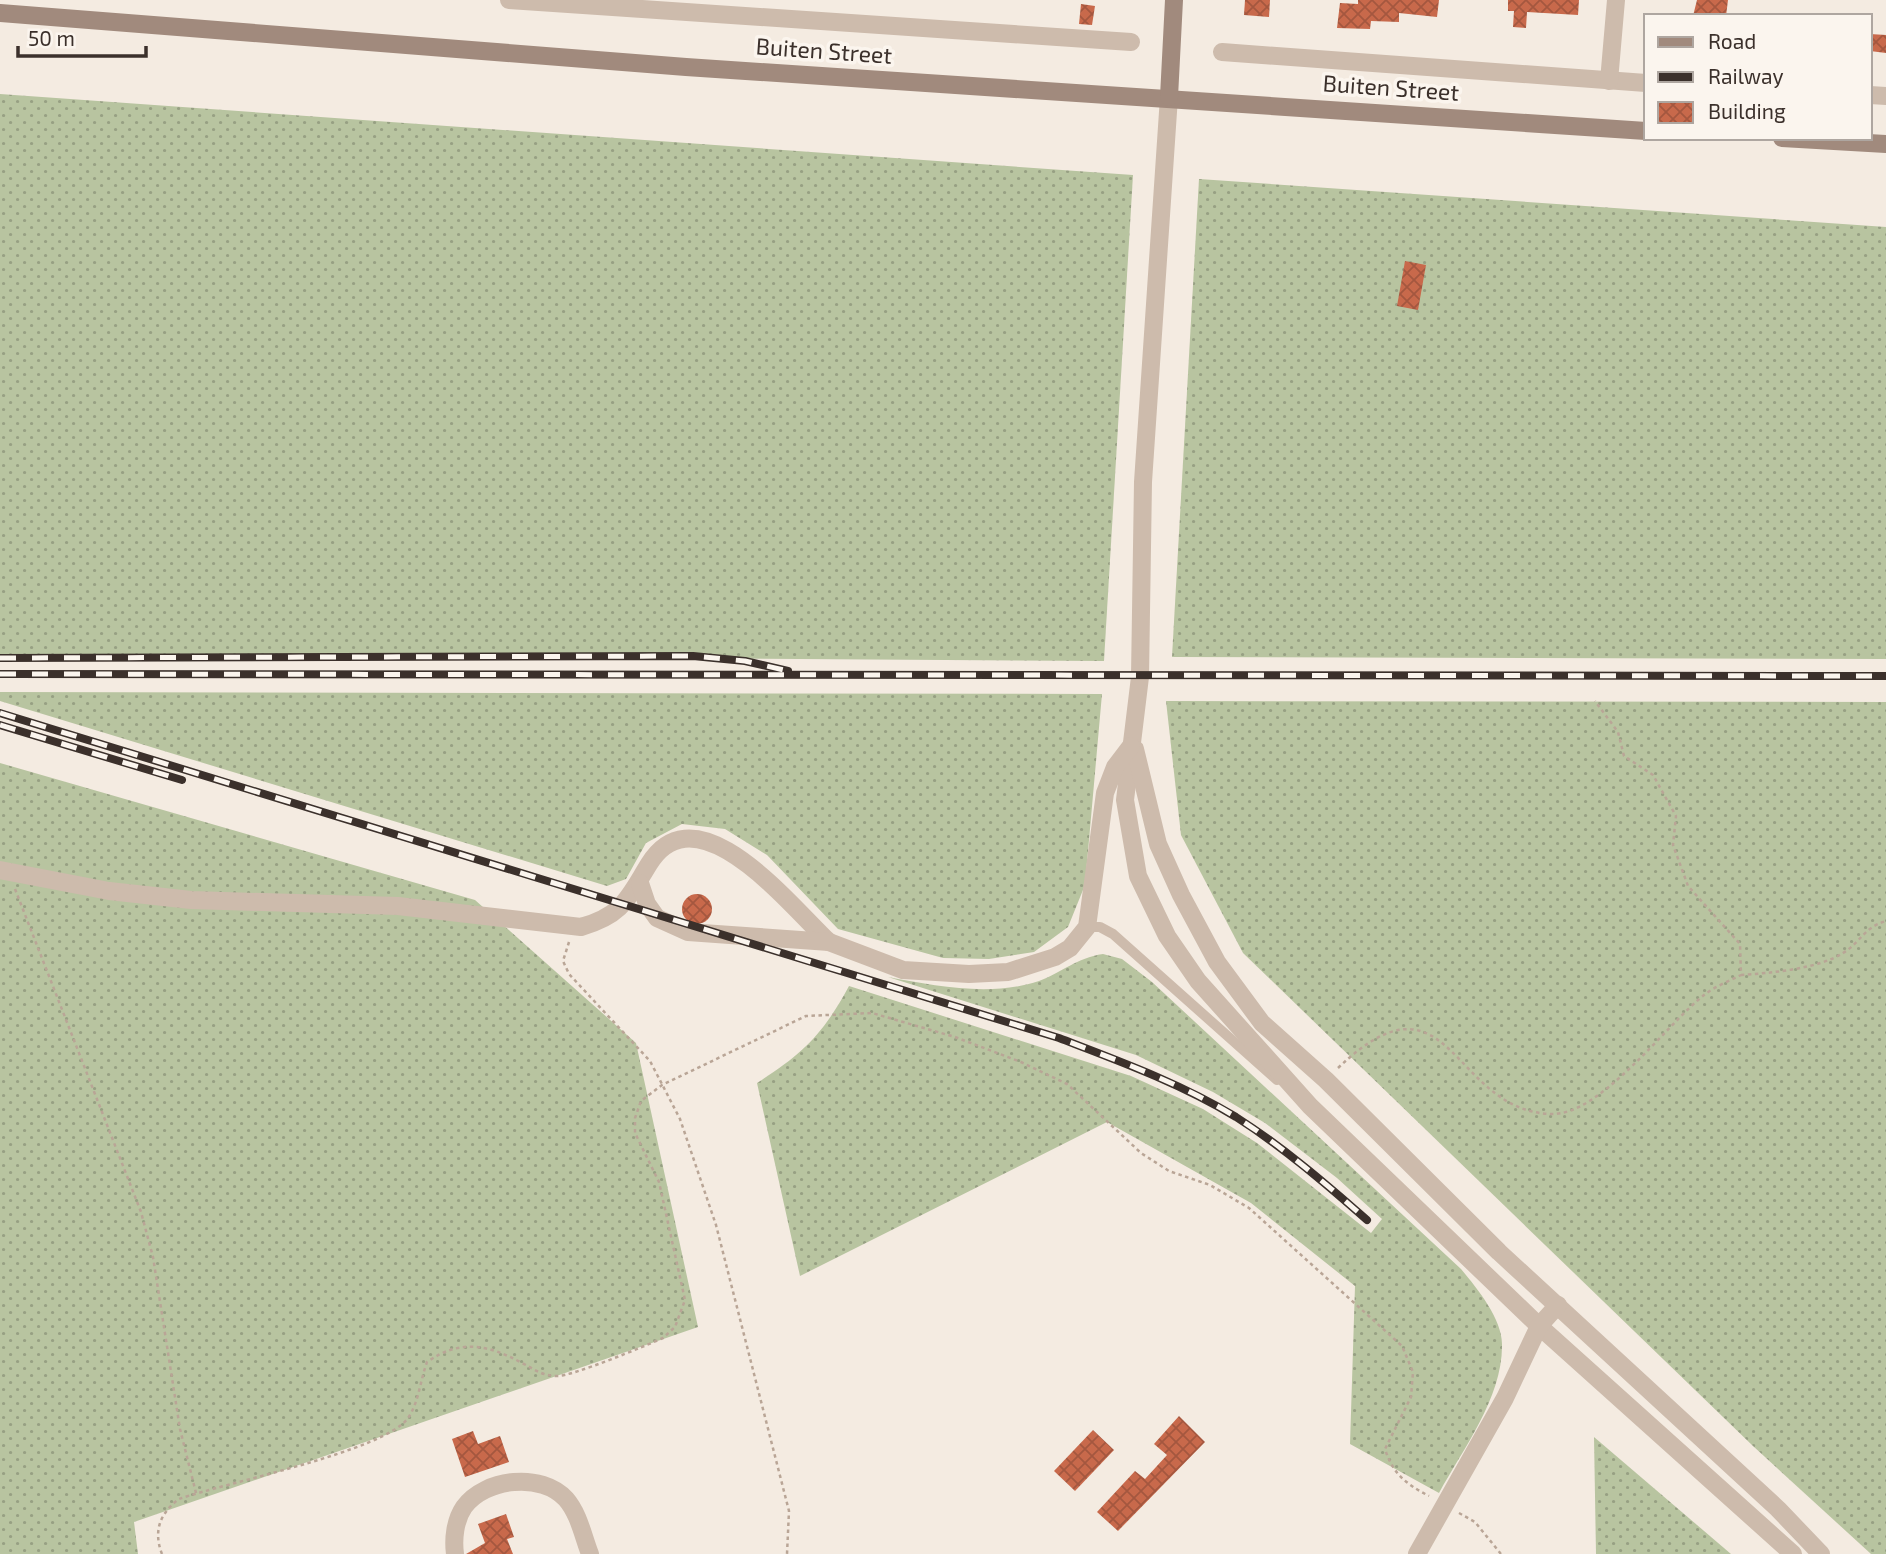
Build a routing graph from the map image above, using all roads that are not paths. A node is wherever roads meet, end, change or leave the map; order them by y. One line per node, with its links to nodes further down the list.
1 (509, 0): 4 (street, Buiten Street)
2 (1174, 0): 10 (street)
3 (1615, 0): 8 (street)
4 (718, 6): 6 (street, Buiten Street)
5 (0, 13): 10 (street, Buiten Street)
6 (1131, 42)
7 (1223, 52): 8 (street, Buiten Street)
8 (1609, 81): 9 (street, Buiten Street)
9 (1644, 83)
10 (1169, 97): 11 (street, Buiten Street); 14 (street)
11 (1644, 131)
12 (1817, 140): 13 (street)
13 (1886, 144)
14 (1133, 743): 17 (street); 19 (street); 20 (street)
15 (4, 871): 16 (street)
16 (640, 884): 18 (street); 18 (street)
17 (1087, 927): 18 (street); 19 (lane)
18 (829, 943)
19 (1391, 1181): 21 (street)
20 (1558, 1306): 21 (street); 26 (street)
21 (1539, 1326): 24 (street); 25 (street)
22 (455, 1554): 23 (street)
23 (590, 1554)
24 (1417, 1554)
25 (1793, 1554)
26 (1821, 1554)

